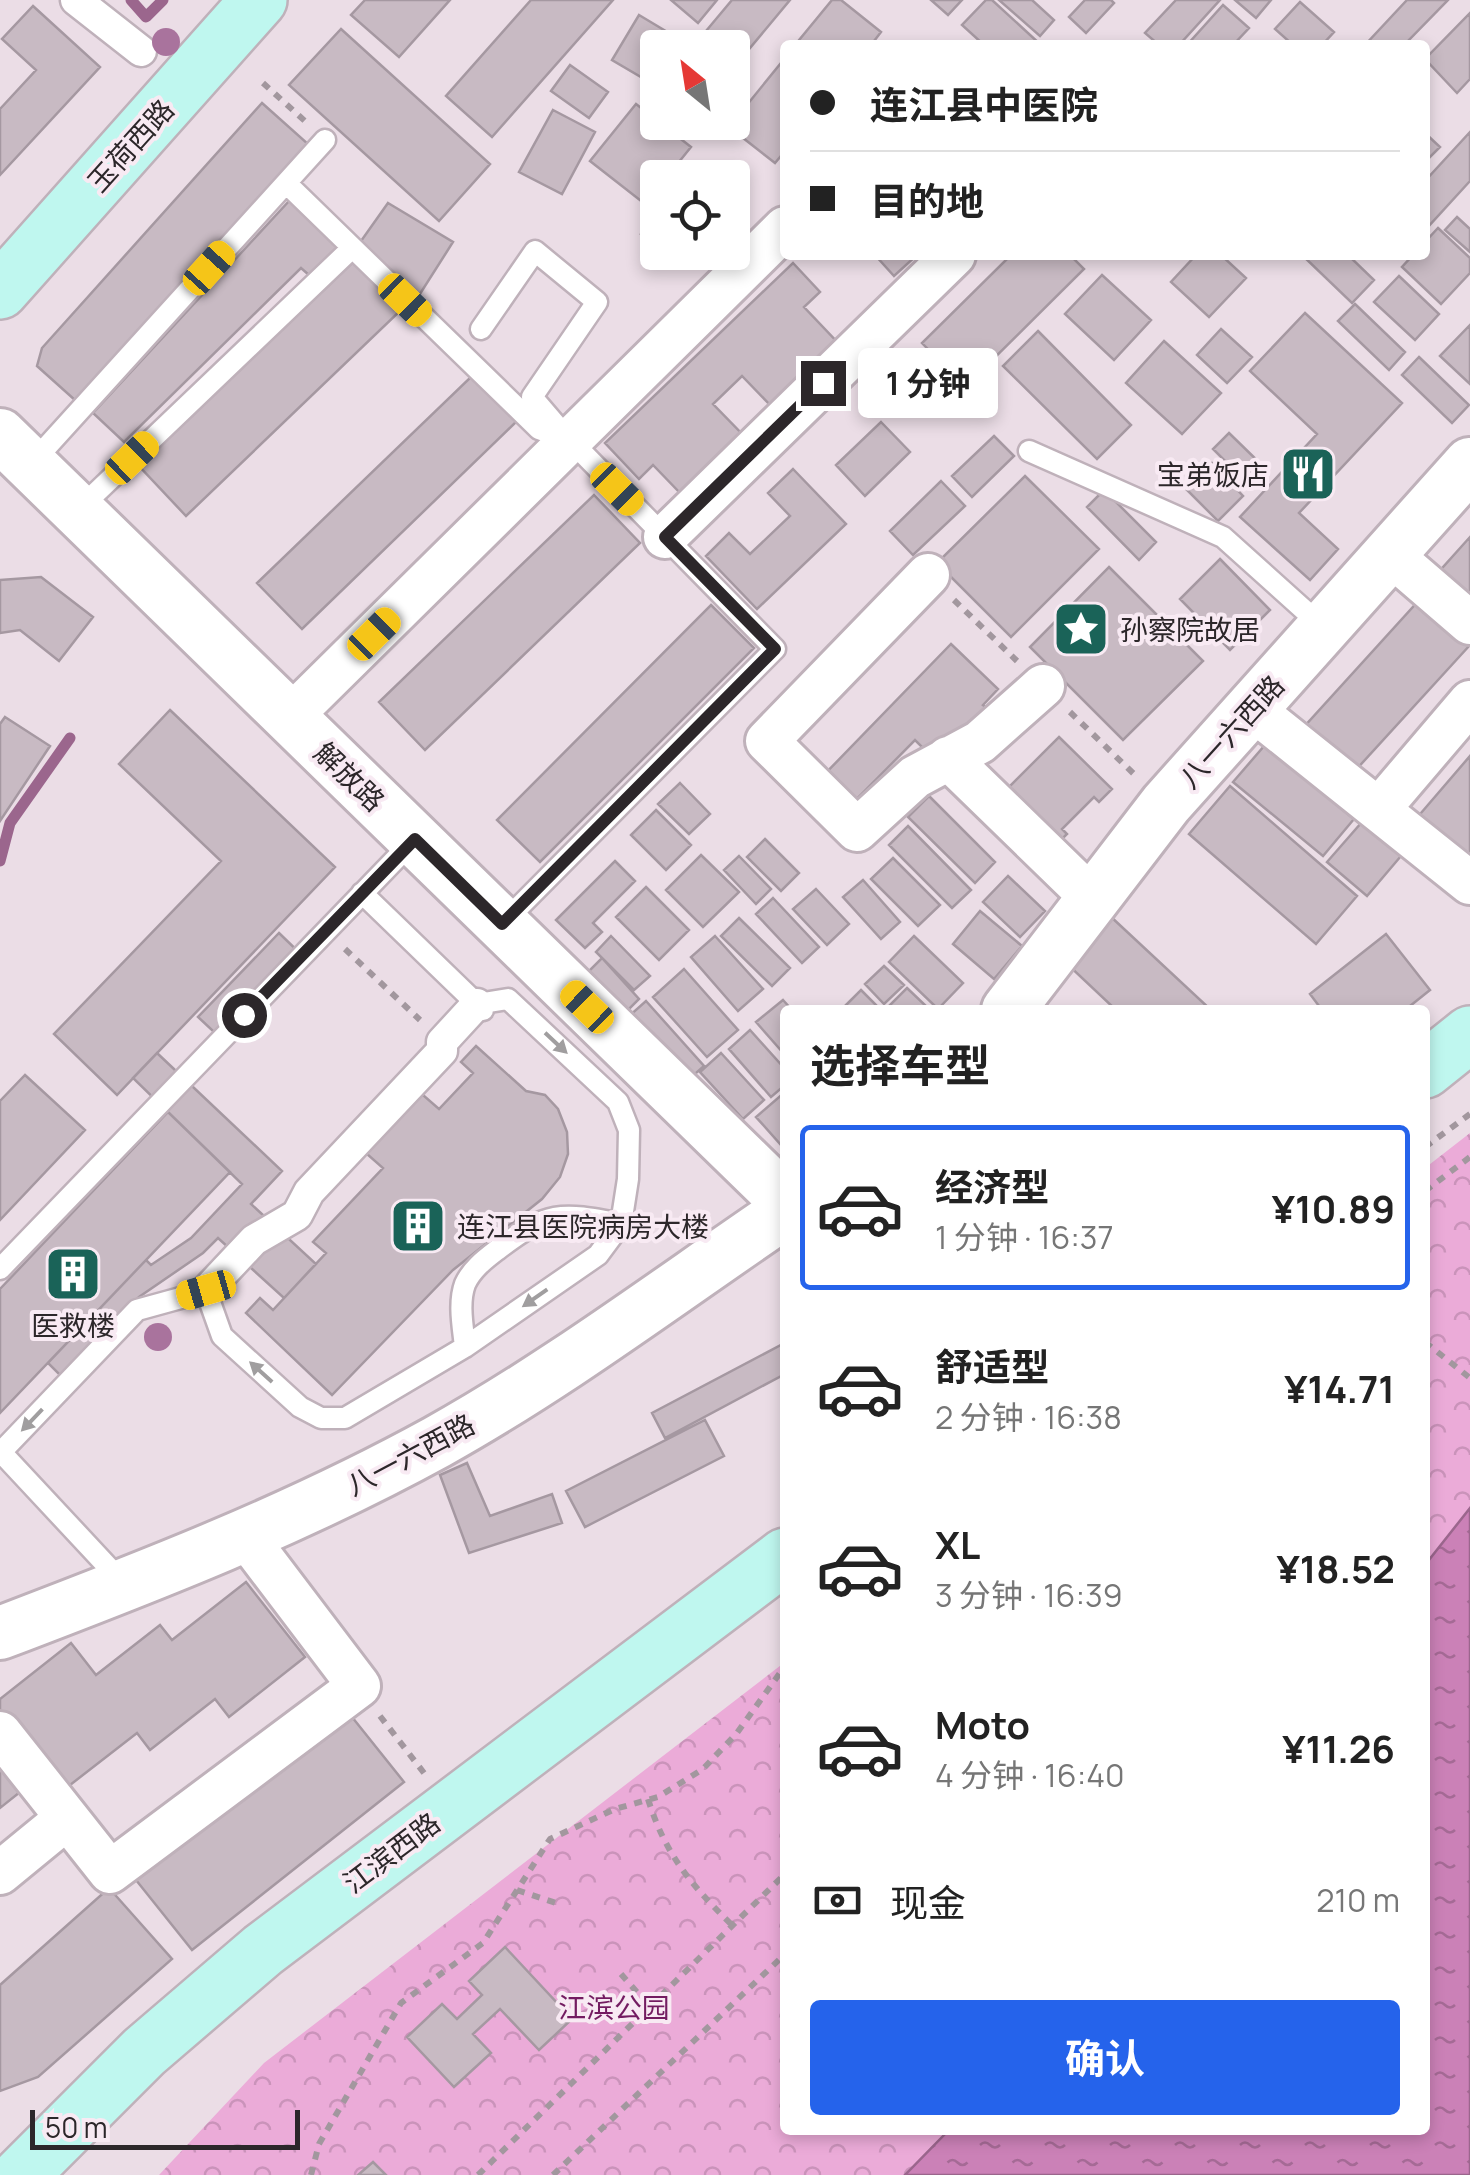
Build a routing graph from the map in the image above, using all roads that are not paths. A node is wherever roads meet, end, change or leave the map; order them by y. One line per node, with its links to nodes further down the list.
1 (76, 0): 3 (street)
2 (260, 0): 9 (main road, 玉荷西路)
3 (141, 52)
4 (325, 140): 5 (lane)
5 (286, 183): 7 (lane); 12 (lane)
6 (780, 233): 11 (street)
7 (352, 248): 11 (lane); 15 (lane)
8 (949, 260): 16 (street)
9 (0, 291)
10 (480, 329): 11 (lane)
11 (570, 440): 16 (lane); 24 (street)
12 (15, 450): 15 (street, 解放路)
13 (1030, 451): 20 (lane)
14 (1470, 464): 17 (street, 八一六西路)
15 (77, 510): 24 (street, 解放路)
16 (665, 537): 31 (lane)
17 (1390, 554): 19 (street); 20 (street, 八一六西路)
18 (928, 575): 25 (street)
19 (1470, 623)
20 (1324, 627): 23 (street, 八一六西路)
21 (1043, 686): 25 (street)
22 (1470, 702): 26 (street)
23 (1251, 708): 26 (street); 30 (street, 八一六西路)
24 (290, 717): 27 (street, 解放路)
25 (948, 758): 30 (street)
26 (1380, 809): 28 (street)
27 (415, 839): 29 (lane); 31 (street, 解放路)
28 (1470, 883)
29 (362, 892): 33 (lane); 39 (lane)
30 (1093, 899): 32 (street, 八一六西路)
31 (502, 924): 36 (street, 解放路)
32 (1012, 1005)
33 (481, 1008): 38 (lane, one-way to 38); 40 (street)
34 (1470, 1034): 35 (main road)
35 (1430, 1066)
36 (780, 1195)
37 (780, 1216): 43 (street, 八一六西路)
38 (621, 1224): 41 (lane, one-way to 41); 41 (lane)
39 (0, 1269)
40 (206, 1290): 41 (lane, one-way to 40); 42 (lane, one-way to 42)
41 (464, 1347)
42 (0, 1452): 45 (lane)
43 (246, 1537): 45 (street, 八一六西路); 48 (street)
44 (780, 1560): 50 (main road, 江滨西路)
45 (126, 1586): 46 (street, 八一六西路)
46 (0, 1633)
47 (0, 1734): 48 (street)
48 (67, 1818): 49 (street)
49 (0, 1873)
50 (21, 2175)

